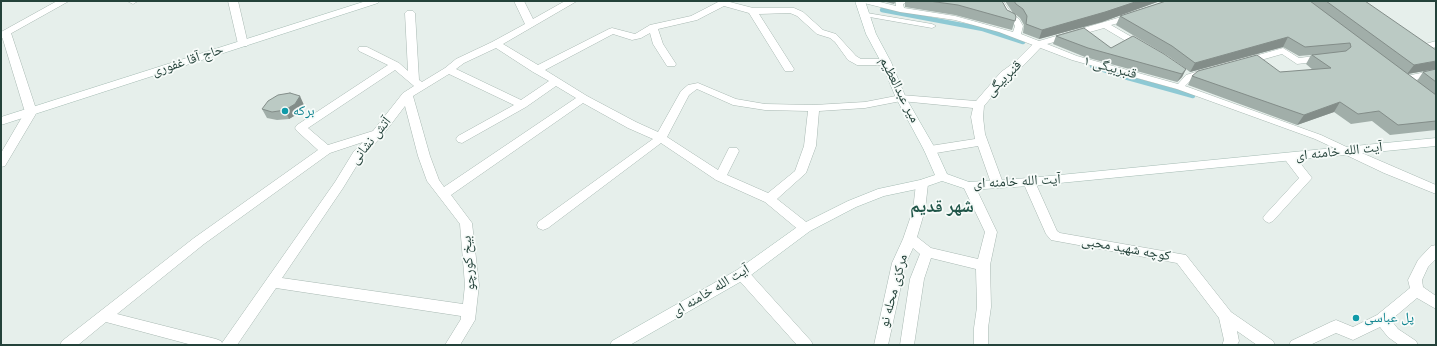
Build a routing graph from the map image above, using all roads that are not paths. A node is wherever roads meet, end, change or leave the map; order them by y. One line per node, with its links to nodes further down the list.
1 (64, 1): 22 (street)
2 (232, 1): 25 (street)
3 (375, 1): 25 (street, حاج آقا غفوری)
4 (519, 1): 18 (street)
5 (572, 1): 18 (street, آتش نشانی)
6 (860, 1): 15 (street, میر عبدالعظیم)
7 (867, 1): 11 (lane, قنبربیگی ۱)
8 (905, 1): 11 (lane)
9 (999, 1): 23 (lane)
10 (722, 2): 12 (street); 21 (street)
11 (900, 10): 16 (lane, قنبربیگی ۱)
12 (753, 11): 34 (street); 38 (street)
13 (410, 13): 44 (street)
14 (1142, 13): 19 (lane)
15 (864, 14): 17 (lane); 34 (street, میر عبدالعظیم)
16 (923, 14): 17 (lane); 23 (lane, قنبربیگی ۱)
17 (921, 23): 20 (lane)
18 (530, 24): 26 (street, آتش نشانی)
19 (1105, 25): 27 (lane); 29 (lane)
20 (932, 26)
21 (653, 27): 36 (street); 40 (street)
22 (4, 34): 53 (street)
23 (1016, 36): 27 (lane, قنبربیگی ۱)
24 (1413, 40): 30 (street)
25 (243, 44): 53 (street, حاج آقا غفوری)
26 (496, 44): 39 (street, آتش نشانی); 40 (street)
27 (1039, 44): 45 (lane, قنبربیگی ۱); 51 (street, قنبربیگی)
28 (1436, 44): 30 (street)
29 (1145, 48)
30 (1422, 48): 32 (street)
31 (363, 49): 37 (street)
32 (1436, 56)
33 (1333, 57): 35 (lane)
34 (886, 62): 49 (street, میر عبدالعظیم)
35 (1241, 62)
36 (671, 64)
37 (395, 65): 44 (street); 60 (street)
38 (789, 68)
39 (449, 70): 44 (street, آتش نشانی); 50 (street)
40 (537, 70): 43 (street)
41 (1213, 70): 45 (lane)
42 (1436, 73): 46 (street)
43 (556, 81): 48 (street); 50 (street)
44 (417, 83): 47 (street, آتش نشانی)
45 (1180, 87): 63 (lane, قنبربیگی ۱)
46 (1417, 88)
47 (407, 95): 55 (street, آتش نشانی); 73 (street, بیخ کورچو)
48 (583, 98): 56 (street); 73 (street)
49 (901, 98): 51 (street); 52 (street); 61 (street, میر عبدالعظیم)
50 (522, 105): 57 (street)
51 (979, 105): 58 (street, قنبربیگی)
52 (814, 108): 56 (street); 74 (street)
53 (31, 112): 54 (street, حاج آقا غفوری); 65 (street)
54 (1, 121)
55 (378, 133): 60 (street); 83 (street, آتش نشانی)
56 (661, 138): 66 (street); 76 (street)
57 (462, 139)
58 (982, 142): 61 (street); 69 (street, قنبربیگی)
59 (1436, 142): 63 (street, آیت الله خامنه ای)
60 (326, 150): 87 (street)
61 (930, 150): 67 (street, میر عبدالعظیم)
62 (733, 151): 66 (street)
63 (1348, 151): 64 (street, آیت الله خامنه ای); 72 (street)
64 (1289, 157): 68 (street, آیت الله خامنه ای); 75 (street)
65 (1, 163)
66 (720, 177): 74 (street)
67 (942, 177): 70 (street, آیت الله خامنه ای); 71 (street, آیت الله خامنه ای)
68 (1029, 182): 69 (street, آیت الله خامنه ای); 88 (street, کوچه شهید محبی)
69 (997, 183): 71 (street, آیت الله خامنه ای)
70 (922, 184): 77 (street, آیت الله خامنه ای); 78 (street, مرکزی محله نو)
71 (969, 186): 81 (street)
72 (1436, 190)
73 (443, 194): 86 (street, بیخ کورچو)
74 (769, 199): 77 (street)
75 (1269, 218)
76 (543, 225)
77 (805, 228): 82 (street, آیت الله خامنه ای)
78 (910, 239): 80 (street, مرکزی محله نو); 96 (street, مرکزی محله نو)
79 (1436, 250): 84 (street)
80 (927, 252): 81 (street); 97 (street, مرکزی محله نو)
81 (983, 265): 98 (street)
82 (742, 274): 94 (street, آیت الله خامنه ای); 95 (street)
83 (272, 282): 86 (street); 92 (street, آتش نشانی)
84 (1417, 290): 85 (street); 89 (street)
85 (1436, 303)
86 (469, 312): 93 (street, بیخ کورچو)
87 (104, 316): 90 (street); 91 (street)
88 (1226, 316): 99 (street); 100 (street, کوچه شهید محبی)
89 (1382, 319): 101 (street); 102 (street)
90 (67, 345)
91 (216, 345)
92 (229, 345)
93 (452, 345)
94 (616, 345)
95 (806, 345)
96 (881, 345)
97 (907, 345)
98 (981, 345)
99 (1229, 345)
100 (1268, 345)
101 (1296, 345)
102 (1411, 345)

